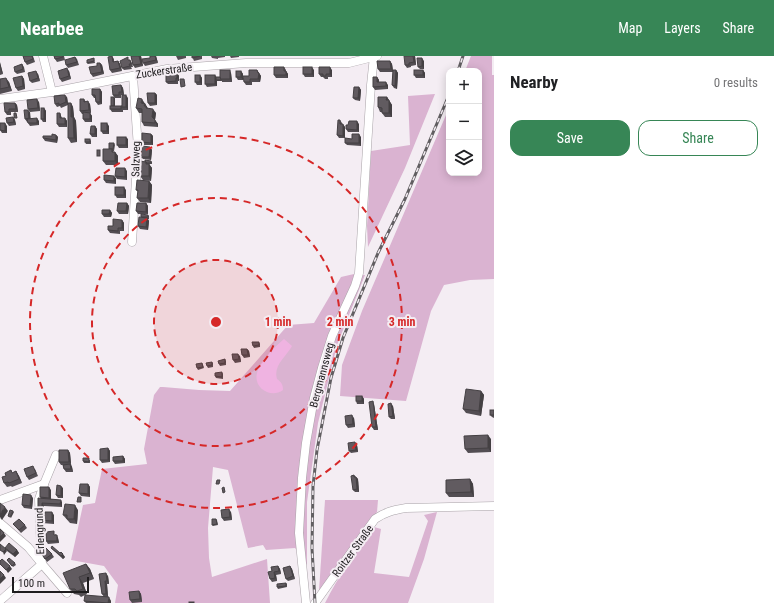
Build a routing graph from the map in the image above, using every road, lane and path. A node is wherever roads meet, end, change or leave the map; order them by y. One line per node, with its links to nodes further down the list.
1 (43, 56): 4 (street)
2 (375, 56): 3 (street, Zuckerstraße); 15 (street, Bergmannsweg)
3 (133, 76): 4 (street, Zuckerstraße); 6 (street, Salzweg)
4 (52, 92): 5 (street, Zuckerstraße)
5 (0, 99)
6 (132, 242)
7 (56, 455): 8 (street, Erlengrund)
8 (44, 484): 9 (street); 12 (street, Erlengrund)
9 (0, 500)
10 (494, 506): 16 (street, Roitzer Straße)
11 (0, 523): 12 (street)
12 (42, 564): 13 (street, Erlengrund); 14 (street, Erlengrund)
13 (67, 593)
14 (1, 601)
15 (306, 603)
16 (315, 603)

